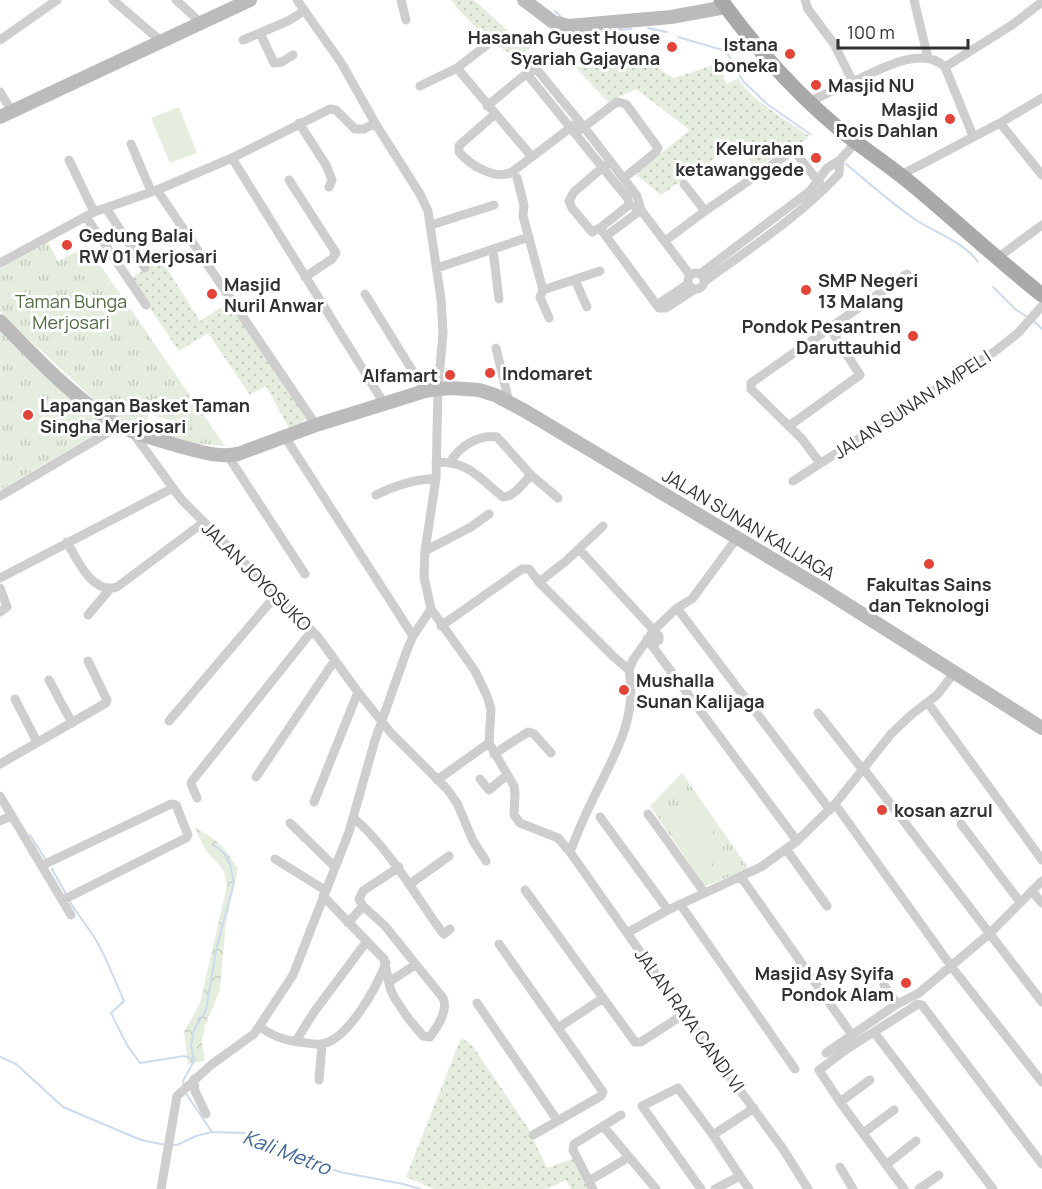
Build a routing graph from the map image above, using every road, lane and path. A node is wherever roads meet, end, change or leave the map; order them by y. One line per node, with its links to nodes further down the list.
1 (57, 0): 11 (street)
2 (113, 0): 19 (street)
3 (176, 0): 15 (street)
4 (250, 0): 15 (main road)
5 (297, 0): 13 (street)
6 (401, 0): 14 (street)
7 (524, 0): 12 (main road)
8 (805, 0): 25 (street)
9 (914, 0): 22 (street)
10 (1042, 2): 23 (street)
11 (45, 4): 17 (street)
12 (723, 4): 29 (main road)
13 (304, 11): 16 (street); 34 (street)
14 (406, 20)
15 (201, 23): 19 (main road)
16 (260, 33): 18 (street); 21 (street)
17 (0, 40)
18 (243, 40)
19 (162, 42): 31 (main road)
20 (488, 45): 24 (street)
21 (293, 55)
22 (928, 58): 23 (street); 25 (street)
23 (945, 67): 37 (street)
24 (457, 68): 26 (street); 30 (street)
25 (853, 82): 29 (street)
26 (420, 86)
27 (0, 92): 31 (street)
28 (1042, 98): 35 (street)
29 (810, 102): 38 (main road)
30 (487, 106): 32 (street); 36 (street)
31 (7, 115)
32 (494, 115): 40 (street); 40 (street)
33 (299, 123): 34 (street); 41 (street); 52 (street)
34 (375, 123): 61 (street)
35 (1000, 123): 37 (street); 46 (street)
36 (578, 127): 40 (street); 44 (street); 48 (street)
37 (973, 136): 45 (street)
38 (856, 142): 43 (street); 45 (main road)
39 (131, 144): 54 (street)
40 (532, 157)
41 (232, 158): 54 (street); 74 (street)
42 (69, 160): 60 (street)
43 (840, 160): 50 (street); 53 (street)
44 (610, 169): 48 (street); 56 (street); 63 (street)
45 (901, 175): 68 (main road)
46 (1042, 175)
47 (517, 178): 65 (street)
48 (624, 178): 58 (street)
49 (289, 180): 74 (street)
50 (817, 181): 53 (street); 59 (street); 64 (street)
51 (684, 184): 59 (street)
52 (329, 187)
53 (824, 189): 64 (street)
54 (154, 190): 57 (street); 91 (street)
55 (494, 205): 61 (street)
56 (628, 205): 58 (street); 63 (street)
57 (106, 208): 60 (street); 70 (street)
58 (641, 210): 63 (street); 66 (street)
59 (705, 211): 66 (street)
60 (90, 214): 69 (street); 81 (street)
61 (431, 225): 71 (street)
62 (1042, 225): 68 (street)
63 (603, 232): 76 (street)
64 (760, 235): 76 (street)
65 (529, 237): 67 (street); 77 (street)
66 (665, 241): 76 (street)
67 (493, 250): 71 (street); 80 (street)
68 (996, 259): 79 (main road)
69 (0, 263)
70 (145, 268)
71 (437, 268): 88 (street)
72 (600, 271): 75 (street)
73 (907, 274): 86 (street)
74 (305, 277): 90 (street)
75 (575, 280): 77 (street); 83 (street)
76 (695, 281)
77 (543, 290): 84 (street)
78 (365, 294): 88 (street)
79 (1042, 296)
80 (499, 299)
81 (146, 305)
82 (1042, 306): 98 (street, JALAN SUNAN AMPEL I)
83 (587, 307)
84 (549, 318)
85 (0, 321): 93 (main road)
86 (829, 327): 92 (street); 92 (street)
87 (496, 348): 89 (street)
88 (431, 390): 89 (main road, JALAN SUNAN KALIJAGA); 90 (main road, JALAN SUNAN KALIJAGA); 97 (street)
89 (509, 402): 111 (main road, JALAN SUNAN KALIJAGA)
90 (385, 405): 91 (main road, JALAN SUNAN KALIJAGA)
91 (316, 425): 94 (main road, JALAN SUNAN KALIJAGA)
92 (789, 426): 98 (street)
93 (126, 428): 95 (main road); 102 (street, JALAN JOYOSUKO); 104 (street)
94 (285, 437): 95 (main road, JALAN SUNAN KALIJAGA); 128 (street)
95 (228, 456): 115 (street)
96 (451, 461): 97 (street); 99 (street); 99 (street)
97 (436, 462): 100 (street)
98 (820, 463): 101 (street, JALAN SUNAN AMPEL I)
99 (531, 475): 105 (street)
100 (436, 478): 103 (street); 109 (street)
101 (793, 481)
102 (173, 488): 107 (street, JALAN JOYOSUKO); 112 (street)
103 (375, 495)
104 (0, 496)
105 (558, 498)
106 (489, 514): 110 (street)
107 (204, 522): 119 (street); 120 (street, JALAN JOYOSUKO)
108 (603, 526): 113 (street)
109 (429, 532): 110 (street); 114 (street)
110 (453, 536): 114 (street)
111 (737, 538): 121 (street); 133 (main road, JALAN SUNAN KALIJAGA)
112 (67, 542): 116 (street); 119 (street)
113 (579, 549): 117 (street); 126 (street)
114 (425, 551): 122 (street)
115 (305, 574)
116 (0, 578)
117 (539, 582): 125 (street); 132 (street)
118 (0, 588): 123 (street)
119 (110, 589): 124 (street)
120 (277, 594): 127 (street, JALAN JOYOSUKO); 140 (street)
121 (677, 608): 126 (street); 156 (street)
122 (431, 609): 125 (street); 128 (street)
123 (0, 612)
124 (88, 615)
125 (441, 626): 144 (street)
126 (654, 630): 129 (street)
127 (312, 631): 130 (street, JALAN JOYOSUKO); 154 (street)
128 (413, 636): 139 (street)
129 (650, 643): 132 (street); 164 (street)
130 (335, 660): 135 (street, JALAN JOYOSUKO); 150 (street)
131 (88, 661): 141 (street)
132 (629, 670): 166 (street)
133 (955, 672): 137 (street); 142 (main road, JALAN SUNAN KALIJAGA)
134 (49, 680): 141 (street)
135 (358, 692): 139 (street, JALAN JOYOSUKO); 155 (street)
136 (15, 699): 143 (street)
137 (929, 705): 148 (street); 169 (street)
138 (818, 713): 148 (street)
139 (382, 721): 152 (street, JALAN JOYOSUKO); 160 (street)
140 (169, 722)
141 (72, 723): 143 (street)
142 (1042, 728)
143 (37, 742): 147 (street)
144 (489, 743): 146 (street); 152 (street)
145 (550, 753): 146 (street)
146 (494, 754): 149 (street)
147 (1, 762)
148 (863, 769): 156 (street); 192 (street)
149 (507, 776): 151 (street); 166 (street, JALAN RAYA CANDI VI)
150 (256, 777)
151 (480, 779)
152 (437, 780): 170 (street, JALAN JOYOSUKO)
153 (0, 795): 158 (street)
154 (197, 798)
155 (314, 802)
156 (835, 808): 164 (street); 197 (street)
157 (648, 814): 179 (street)
158 (11, 816): 161 (street); 171 (street)
159 (600, 816): 187 (street)
160 (354, 818): 172 (street); 173 (street)
161 (0, 821)
162 (290, 823): 172 (street)
163 (961, 824): 182 (street)
164 (797, 840): 165 (street)
165 (786, 849): 174 (street); 185 (street)
166 (570, 852): 191 (street, JALAN RAYA CANDI VI)
167 (449, 856): 176 (street)
168 (275, 859): 180 (street)
169 (1042, 860)
170 (486, 861)
171 (44, 865): 181 (street); 181 (street)
172 (335, 867): 180 (street)
173 (399, 867): 176 (street); 184 (street)
174 (741, 877): 179 (street); 208 (street)
175 (1042, 881): 178 (street)
176 (410, 884): 190 (street)
177 (525, 890): 200 (street)
178 (1032, 891): 182 (street); 183 (street)
179 (704, 892): 186 (street)
180 (324, 893): 189 (street); 205 (street)
181 (63, 900): 188 (street)
182 (1020, 902): 192 (street)
183 (1042, 903)
184 (363, 906): 189 (street); 196 (street)
185 (827, 906)
186 (682, 908): 187 (street); 212 (street)
187 (668, 910): 191 (street)
188 (71, 915)
189 (348, 923): 193 (street)
190 (450, 929)
191 (627, 933): 204 (street, JALAN RAYA CANDI VI)
192 (989, 934): 197 (street); 201 (street)
193 (367, 941): 195 (street); 209 (street)
194 (499, 944): 206 (street)
195 (386, 963): 198 (street); 210 (street)
196 (415, 965): 198 (street); 198 (street)
197 (951, 966): 203 (street); 216 (street)
198 (389, 982)
199 (884, 985): 203 (street)
200 (603, 998): 204 (street); 206 (street)
201 (1042, 1002)
202 (477, 1003): 222 (street)
203 (897, 1004): 208 (street)
204 (684, 1014): 218 (street, JALAN RAYA CANDI VI)
205 (260, 1027): 209 (street); 215 (street)
206 (558, 1028): 222 (street)
207 (874, 1032): 217 (street); 229 (street); 244 (street)
208 (852, 1035): 211 (street)
209 (296, 1041): 210 (street)
210 (322, 1044): 213 (street)
211 (826, 1053)
212 (795, 1069)
213 (319, 1080)
214 (870, 1080): 217 (street)
215 (192, 1081): 220 (street); 235 (street)
216 (1042, 1082)
217 (840, 1102): 224 (street)
218 (754, 1108): 226 (street); 240 (street, JALAN RAYA CANDI VI)
219 (894, 1110): 224 (street)
220 (206, 1114)
221 (621, 1115): 223 (street)
222 (557, 1120): 225 (street)
223 (603, 1126): 234 (street); 236 (street)
224 (863, 1133): 230 (street)
225 (533, 1134)
226 (713, 1136): 233 (street); 237 (street)
227 (916, 1142): 230 (street)
228 (624, 1160): 234 (street)
229 (1042, 1164)
230 (886, 1165): 242 (street)
231 (840, 1167): 241 (street)
232 (939, 1174): 243 (street)
233 (740, 1176): 238 (street); 239 (street)
234 (591, 1185)
235 (161, 1189)
236 (656, 1189)
237 (701, 1189)
238 (715, 1189)
239 (749, 1189)
240 (808, 1189)
241 (853, 1189)
242 (904, 1189)
243 (918, 1189)
244 (993, 1189)

